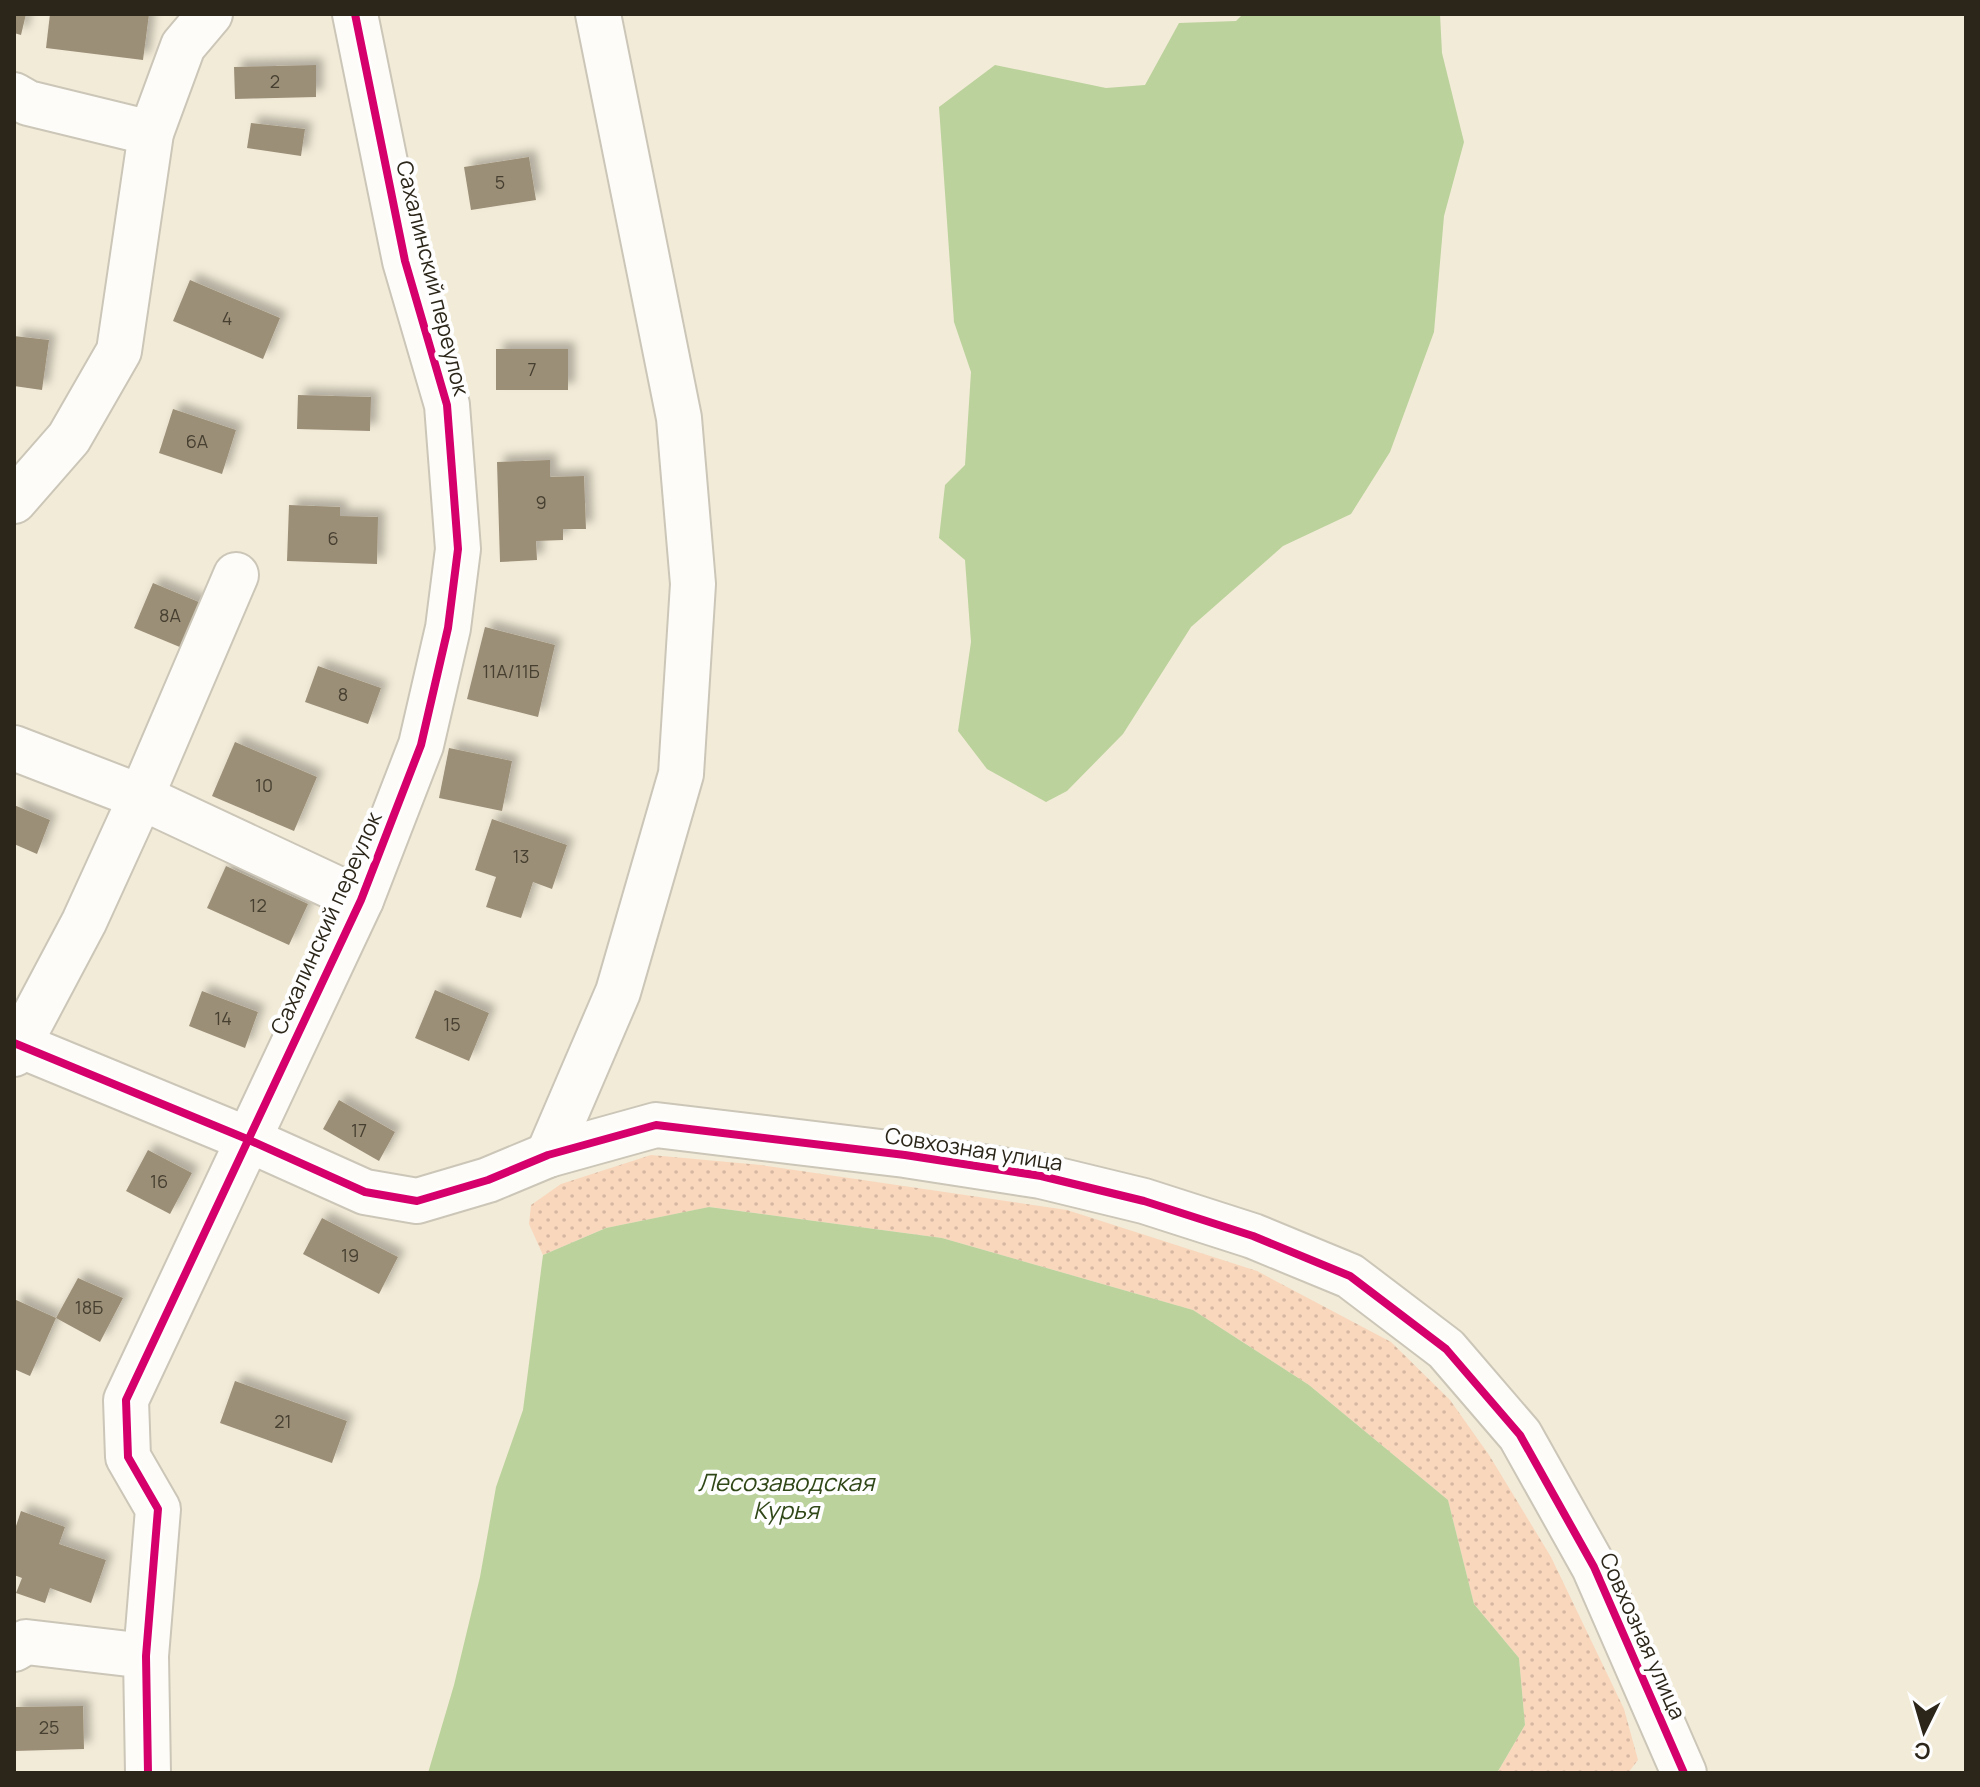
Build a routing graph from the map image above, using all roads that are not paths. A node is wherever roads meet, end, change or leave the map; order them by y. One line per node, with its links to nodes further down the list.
1 (210, 14): 5 (street)
2 (355, 14): 10 (street, Сахалинский переулок)
3 (598, 14): 13 (street)
4 (14, 95): 5 (street)
5 (151, 133): 6 (street)
6 (14, 501)
7 (236, 575): 9 (street)
8 (14, 748): 9 (street)
9 (141, 797): 10 (street); 11 (street)
10 (361, 900): 12 (street, Сахалинский переулок)
11 (16, 1047): 12 (street, Совхозная улица)
12 (247, 1139): 13 (street, Совхозная улица); 15 (street, Сахалинский переулок)
13 (548, 1155): 17 (street, Совхозная улица)
14 (14, 1649): 15 (street)
15 (146, 1656): 16 (street, Сахалинский переулок)
16 (148, 1773)
17 (1684, 1773)

